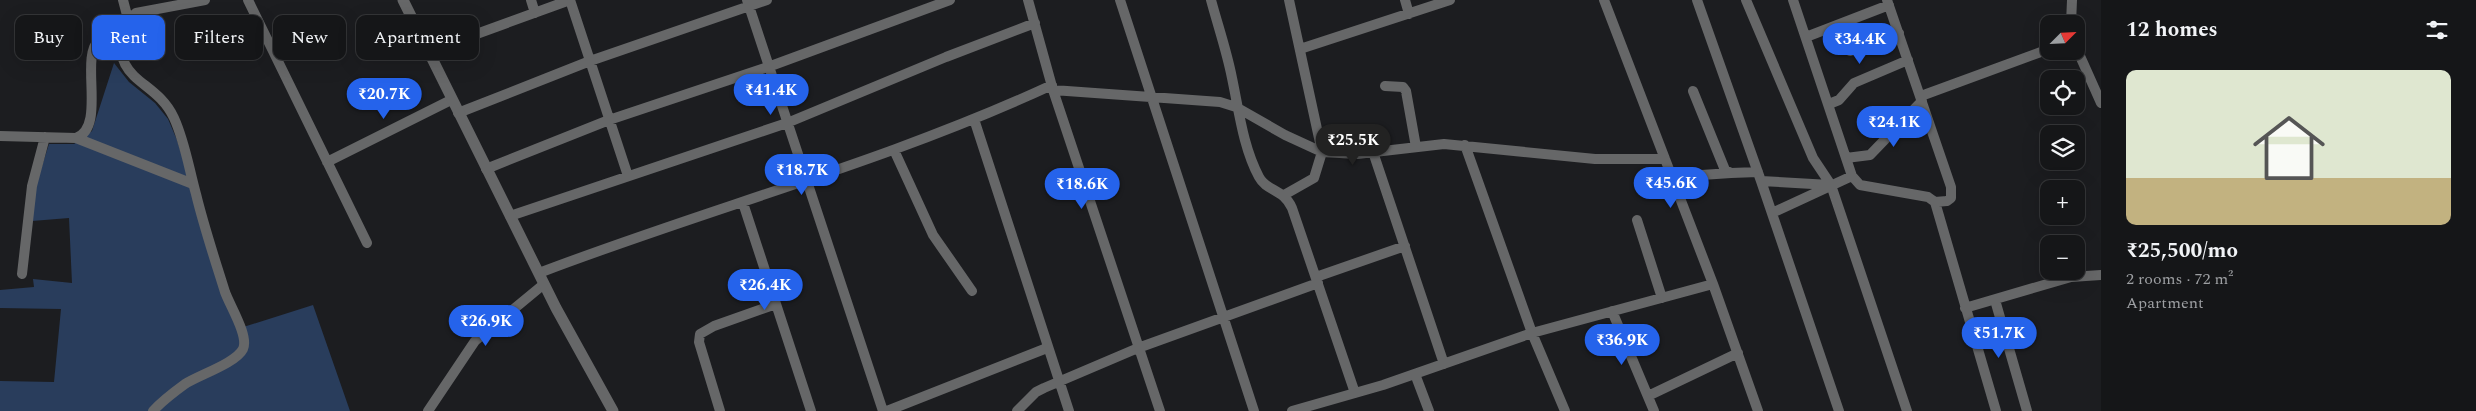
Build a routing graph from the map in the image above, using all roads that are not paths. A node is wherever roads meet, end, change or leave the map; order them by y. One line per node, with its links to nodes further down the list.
1 (123, 0): 24 (street)
2 (205, 0): 25 (street)
3 (248, 0): 65 (street)
4 (403, 0): 26 (street)
5 (531, 0): 22 (street)
6 (570, 0): 22 (street); 40 (street)
7 (767, 0): 21 (street)
8 (950, 0): 41 (street)
9 (1028, 0): 28 (street)
10 (1120, 0): 45 (street)
11 (1211, 0): 50 (street)
12 (1288, 0): 32 (street)
13 (1405, 0): 23 (street)
14 (1450, 0): 23 (street)
15 (1604, 0): 64 (street)
16 (1697, 0): 69 (street)
17 (1746, 0): 74 (street)
18 (1793, 0): 31 (street)
19 (2072, 0): 27 (street)
20 (1888, 2): 30 (street); 31 (street)
21 (748, 4): 40 (street); 41 (street)
22 (535, 13): 29 (street)
23 (1408, 14): 32 (street)
24 (127, 15)
25 (133, 15)
26 (410, 15)
27 (2071, 15)
28 (1035, 23): 43 (street); 54 (street)
29 (479, 33)
30 (1899, 33): 33 (street); 38 (street)
31 (1806, 38): 49 (street)
32 (1300, 49): 61 (street)
33 (1850, 51)
34 (2040, 53): 46 (street)
35 (92, 58): 57 (street)
36 (123, 60): 73 (street)
37 (431, 60): 47 (street)
38 (1908, 60): 46 (street); 49 (street)
39 (2082, 60): 48 (street)
40 (590, 61): 51 (street); 53 (street)
41 (768, 67): 53 (street); 54 (street)
42 (1385, 86): 59 (street)
43 (1053, 87): 45 (street); 52 (street); 98 (street)
44 (1693, 91): 67 (street)
45 (1152, 98): 50 (street); 95 (street)
46 (1922, 99): 63 (street); 76 (street)
47 (451, 100): 51 (street); 65 (street)
48 (2101, 102)
49 (1829, 104): 63 (street)
50 (1236, 107): 61 (street); 75 (street)
51 (458, 113): 66 (street)
52 (974, 119): 60 (street); 97 (street)
53 (609, 120): 66 (street); 68 (street)
54 (787, 123): 68 (street); 72 (street)
55 (0, 136): 56 (street)
56 (45, 137): 57 (street); 84 (street)
57 (76, 138): 73 (street)
58 (1466, 145): 59 (street); 64 (street); 96 (street)
59 (1416, 147): 62 (street)
60 (894, 150): 72 (street); 89 (street)
61 (1322, 152): 62 (street); 75 (street)
62 (1373, 152): 82 (street)
63 (1846, 158): 70 (street)
64 (1665, 159): 71 (street)
65 (327, 162): 81 (street)
66 (486, 169): 79 (street)
67 (1731, 173): 69 (street); 71 (street)
68 (628, 176): 79 (street)
69 (1760, 176): 74 (street); 78 (street)
70 (1852, 176): 74 (street); 76 (street)
71 (1672, 177): 88 (street)
72 (806, 182): 77 (street); 111 (street)
73 (193, 184): 106 (street)
74 (1831, 185): 78 (street); 123 (street)
75 (1284, 195): 86 (street)
76 (1935, 202): 93 (street)
77 (743, 203): 83 (street); 92 (street)
78 (1772, 213): 122 (street)
79 (510, 216): 83 (street)
80 (1638, 220): 90 (street)
81 (367, 243)
82 (1405, 246): 86 (street); 100 (street)
83 (539, 273): 87 (street)
84 (22, 274)
85 (2101, 275): 91 (street)
86 (1317, 280): 95 (street); 103 (street)
87 (544, 284): 107 (street); 108 (street)
88 (1713, 284): 90 (street); 99 (street)
89 (972, 291)
90 (1662, 298): 94 (street)
91 (1996, 300): 93 (street); 125 (street)
92 (776, 304): 109 (street); 110 (street)
93 (1965, 308): 124 (street)
94 (1612, 311): 96 (street); 104 (street)
95 (1223, 317): 98 (street); 116 (street)
96 (1532, 333): 100 (street); 119 (street)
97 (1047, 348): 102 (street); 112 (street)
98 (1138, 348): 102 (street); 115 (street)
99 (1738, 353): 104 (street); 121 (street)
100 (1444, 364): 101 (street)
101 (1415, 374): 103 (street); 118 (street)
102 (1059, 381): 113 (street); 114 (street)
103 (1355, 393): 105 (street)
104 (1648, 396): 120 (street)
105 (1317, 407): 117 (street)
106 (153, 411)
107 (428, 411)
108 (613, 411)
109 (720, 411)
110 (811, 411)
111 (883, 411)
112 (887, 411)
113 (1017, 411)
114 (1069, 411)
115 (1160, 411)
116 (1254, 411)
117 (1292, 411)
118 (1429, 411)
119 (1566, 411)
120 (1654, 411)
121 (1758, 411)
122 (1839, 411)
123 (1907, 411)
124 (1996, 411)
125 (2026, 411)

